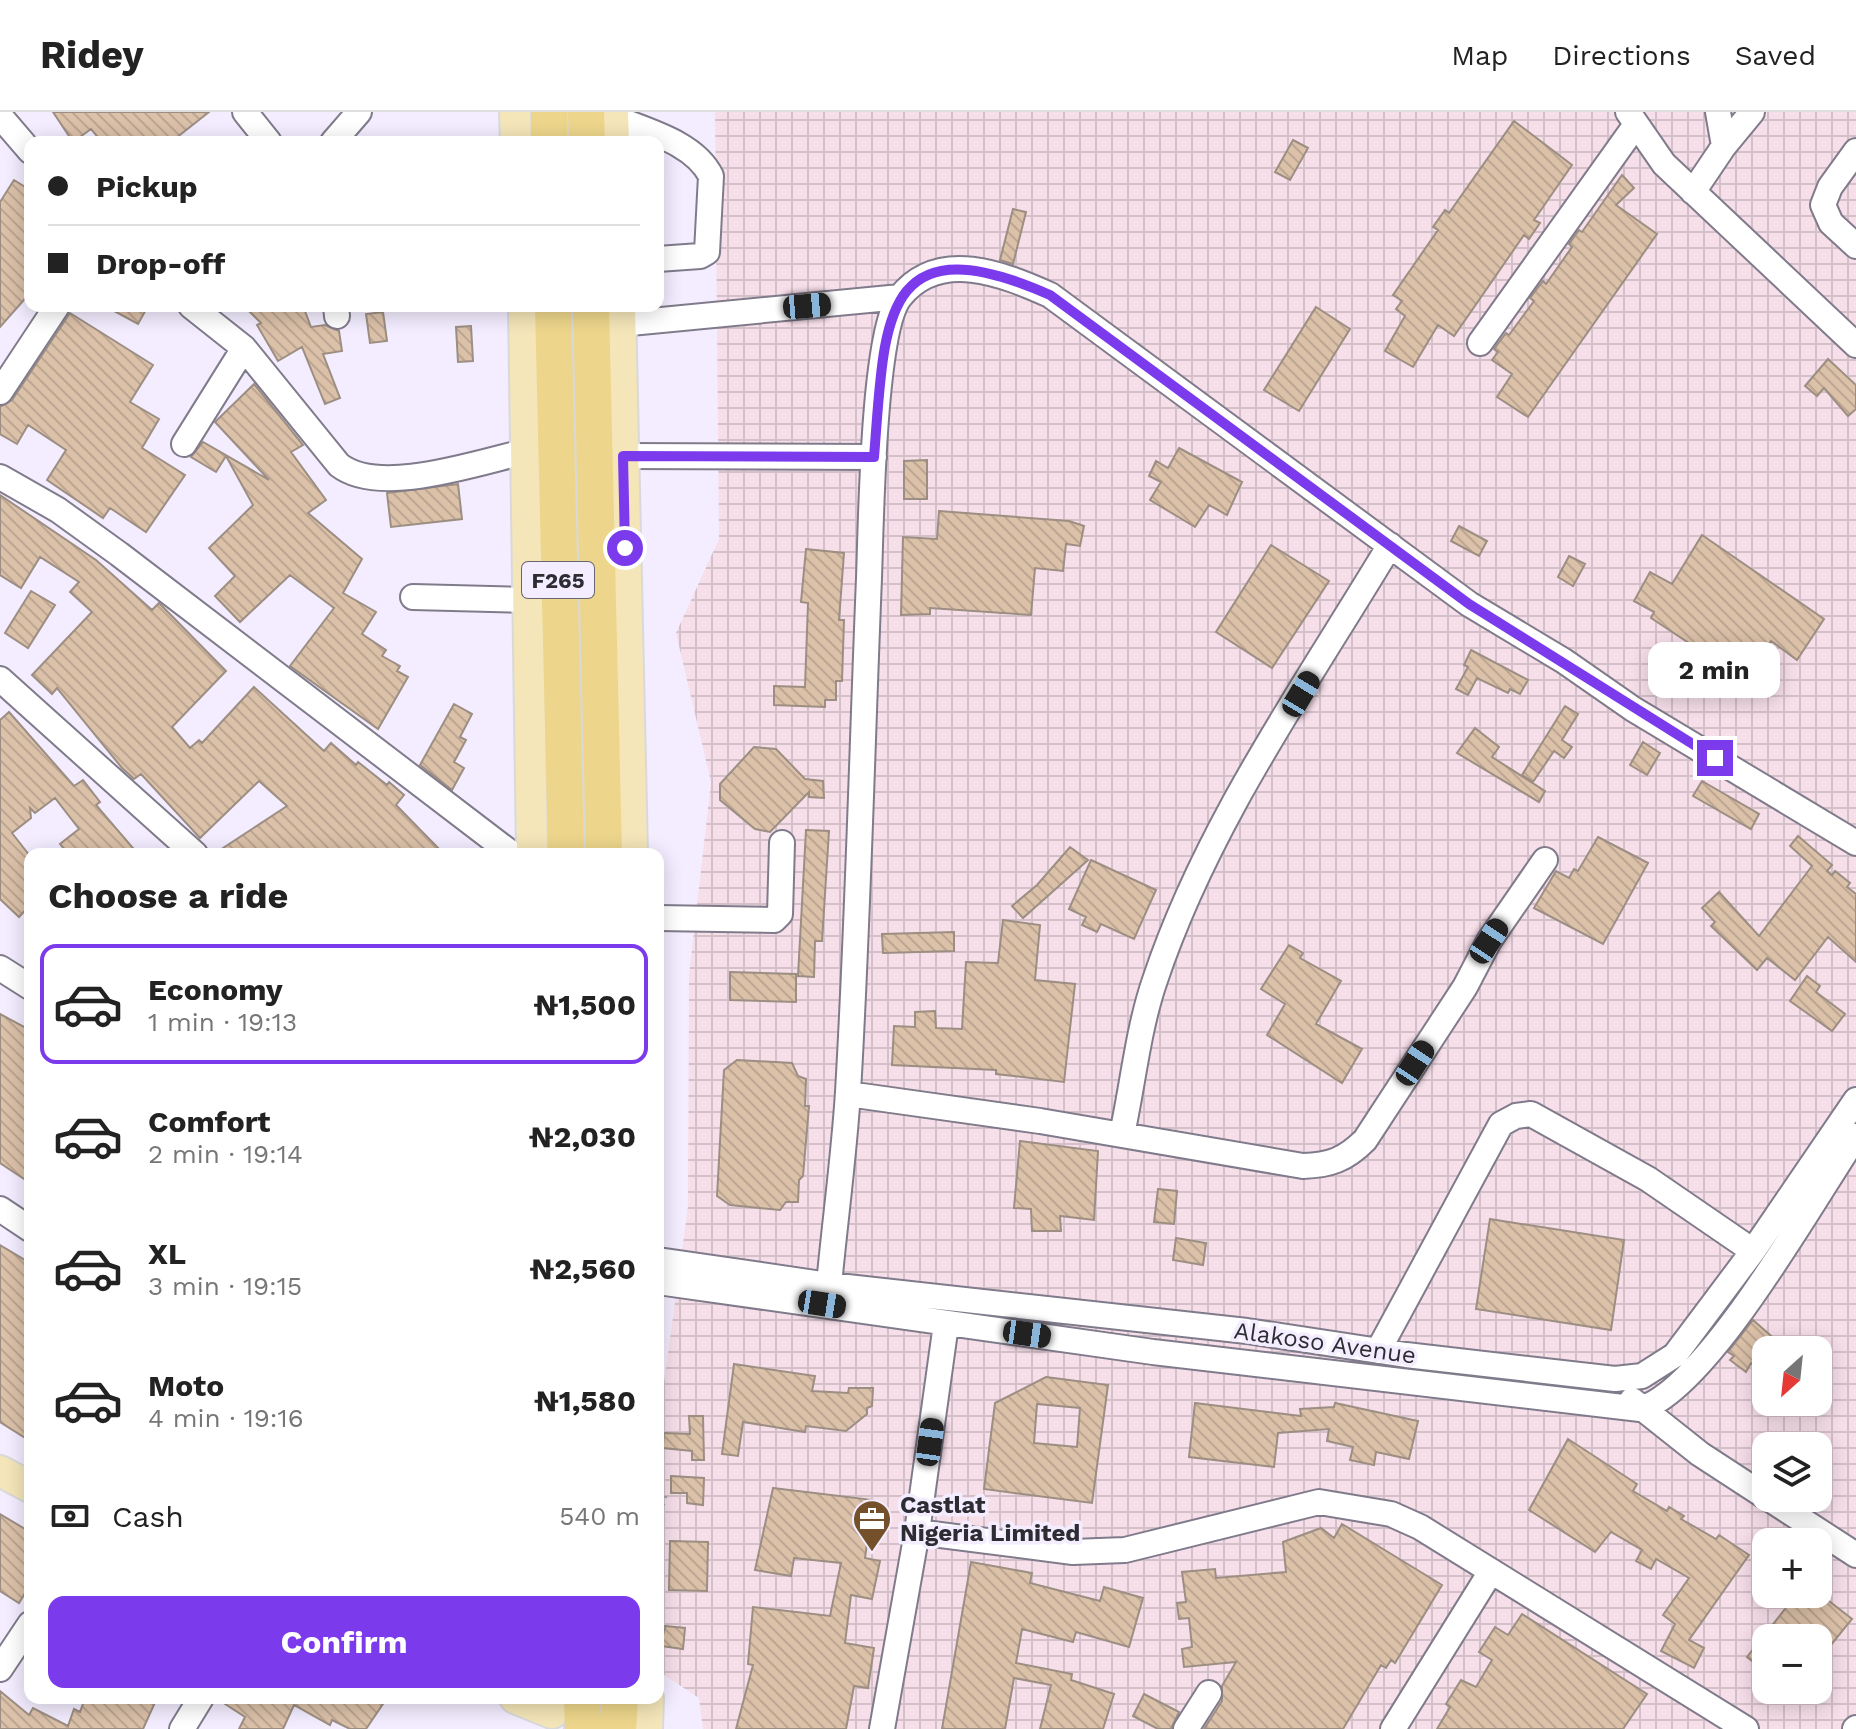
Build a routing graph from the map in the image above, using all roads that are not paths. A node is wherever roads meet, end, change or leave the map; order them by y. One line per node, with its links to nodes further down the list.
1 (245, 112): 10 (street)
2 (359, 112): 11 (street)
3 (515, 112): 12 (main road)
4 (549, 112): 13 (highway)
5 (1718, 112): 18 (street)
6 (1752, 112): 18 (street)
7 (0, 116): 17 (street)
8 (1631, 119): 20 (street); 30 (street)
9 (606, 121): 14 (highway); 15 (street)
10 (264, 136)
11 (338, 136)
12 (516, 136)
13 (549, 136)
14 (592, 136)
15 (648, 136)
16 (664, 142): 22 (street)
17 (24, 144)
18 (1724, 146): 20 (street)
19 (1856, 151): 21 (street)
20 (1693, 192): 31 (street)
21 (1856, 246)
22 (664, 259)
23 (900, 297): 24 (street); 37 (street); 39 (street)
24 (664, 309)
25 (53, 312): 33 (street)
26 (199, 312): 32 (street)
27 (524, 312): 35 (main road)
28 (553, 312): 48 (highway, F265)
29 (610, 312): 36 (main road); 49 (highway, F265)
30 (1480, 343)
31 (1856, 345)
32 (244, 348): 34 (street); 35 (street)
33 (0, 392)
34 (184, 444)
35 (528, 451): 41 (main road)
36 (623, 456): 37 (street); 50 (main road)
37 (874, 457): 55 (street)
38 (0, 477): 46 (street)
39 (1390, 545): 44 (street); 57 (street)
40 (413, 597): 41 (street)
41 (530, 600): 47 (main road)
42 (0, 679): 45 (street)
43 (782, 843): 52 (street)
44 (1856, 843)
45 (188, 848)
46 (504, 848)
47 (532, 848)
48 (566, 848)
49 (604, 848)
50 (632, 848)
51 (1545, 860): 57 (street)
52 (664, 918)
53 (0, 968): 54 (street)
54 (24, 983)
55 (848, 1094): 57 (street); 64 (street)
56 (1856, 1100): 58 (street, Alakoso Avenue)
57 (1122, 1134)
58 (1849, 1139): 61 (street, Alakoso Avenue); 68 (street, Alakoso Avenue)
59 (0, 1209): 60 (street)
60 (24, 1225)
61 (1753, 1251): 66 (street); 67 (street, Alakoso Avenue)
62 (664, 1261): 64 (street, Alakoso Avenue)
63 (664, 1283): 65 (street, Alakoso Avenue)
64 (829, 1285): 66 (street, Alakoso Avenue)
65 (946, 1324): 68 (street, Alakoso Avenue); 73 (street)
66 (1378, 1351): 67 (street, Alakoso Avenue)
67 (1615, 1379): 68 (street)
68 (1640, 1409): 71 (street)
69 (0, 1471): 70 (main road)
70 (24, 1484)
71 (1752, 1487)
72 (1790, 1512): 74 (street)
73 (917, 1532): 75 (street); 87 (street)
74 (1856, 1555)
75 (1490, 1573): 89 (street); 90 (street)
76 (24, 1633): 77 (street)
77 (0, 1669)
78 (1209, 1693): 88 (street)
79 (197, 1704): 84 (street)
80 (535, 1704): 83 (main road)
81 (620, 1704): 85 (highway)
82 (648, 1704): 86 (main road)
83 (564, 1713)
84 (182, 1729)
85 (618, 1729)
86 (647, 1729)
87 (882, 1729)
88 (1186, 1729)
89 (1393, 1729)
90 (1746, 1729)

